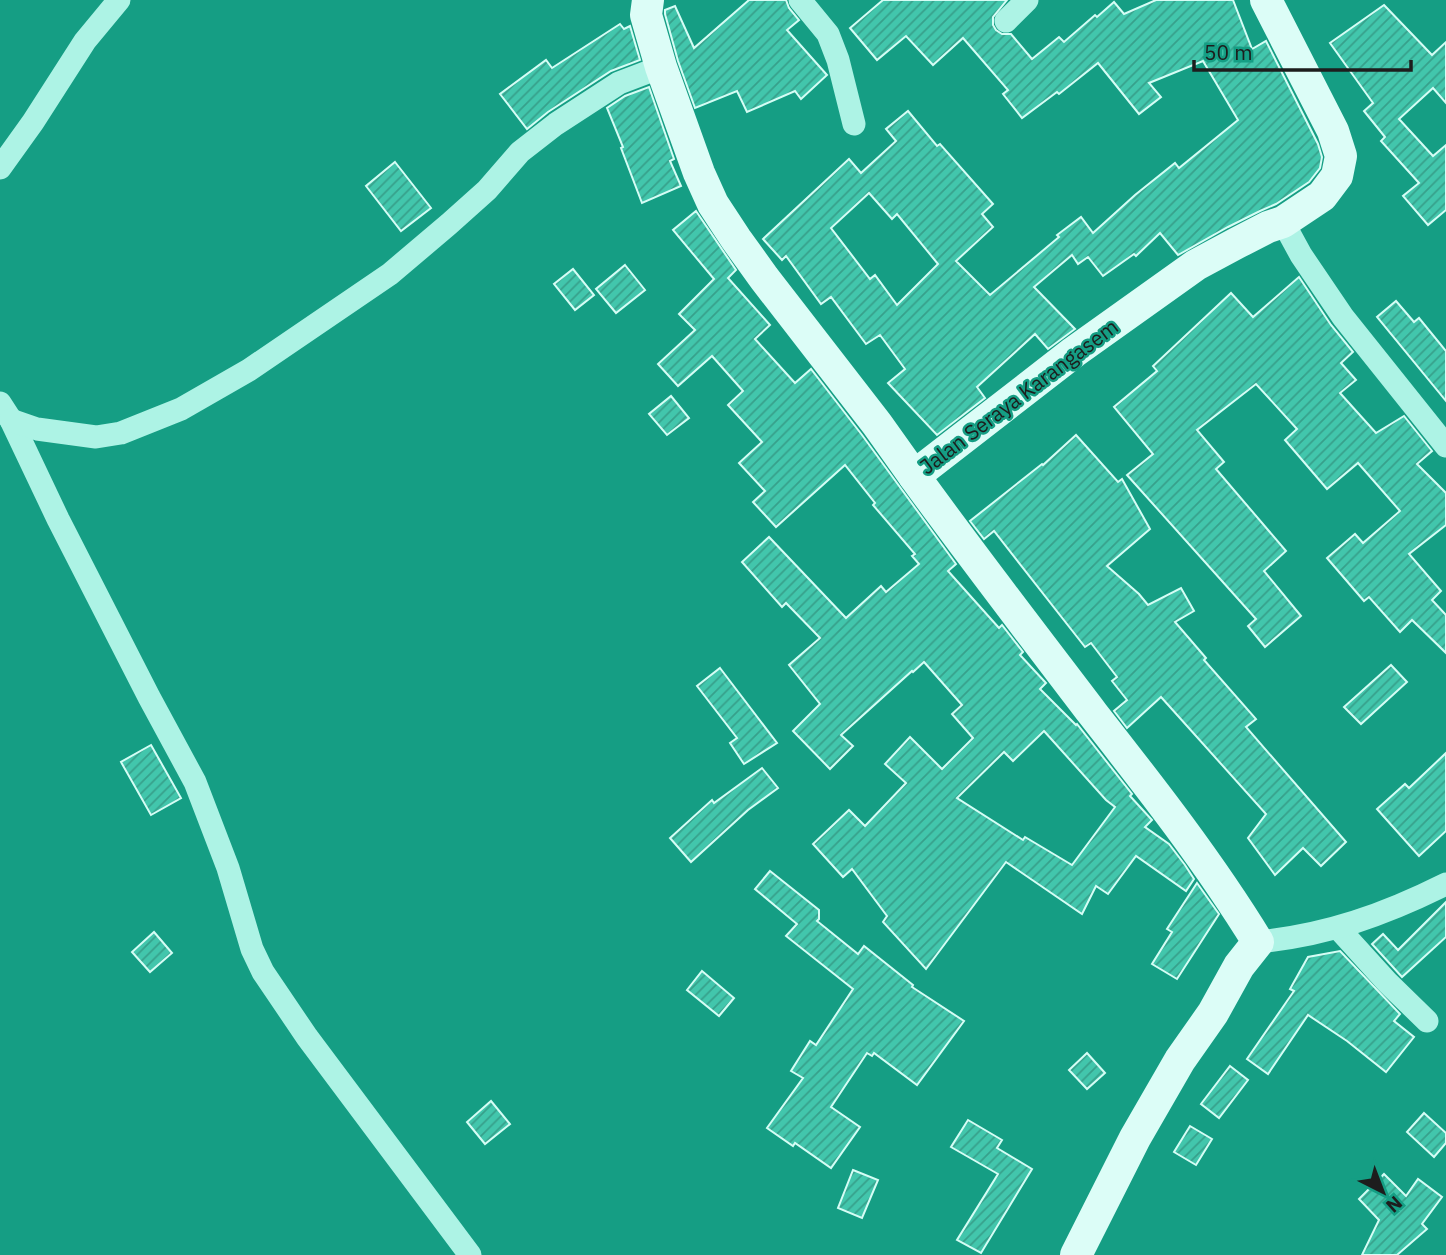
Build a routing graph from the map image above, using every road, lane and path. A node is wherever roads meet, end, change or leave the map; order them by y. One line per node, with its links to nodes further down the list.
1 (119, 0): 9 (street)
2 (648, 0): 7 (street)
3 (800, 0): 8 (street)
4 (1027, 0): 6 (street)
5 (1266, 0): 10 (street, Jalan Seraya Karangasem)
6 (1006, 21)
7 (661, 67): 11 (street); 13 (street)
8 (854, 124)
9 (0, 168)
10 (1283, 222): 12 (street); 13 (street, Jalan Seraya Karangasem)
11 (6, 411): 18 (street)
12 (1446, 446)
13 (914, 476): 16 (street, Jalan Seraya Karangasem)
14 (1446, 884): 15 (street)
15 (1338, 928): 16 (street); 17 (street)
16 (1258, 942): 19 (street)
17 (1427, 1021)
18 (470, 1255)
19 (1076, 1255)

